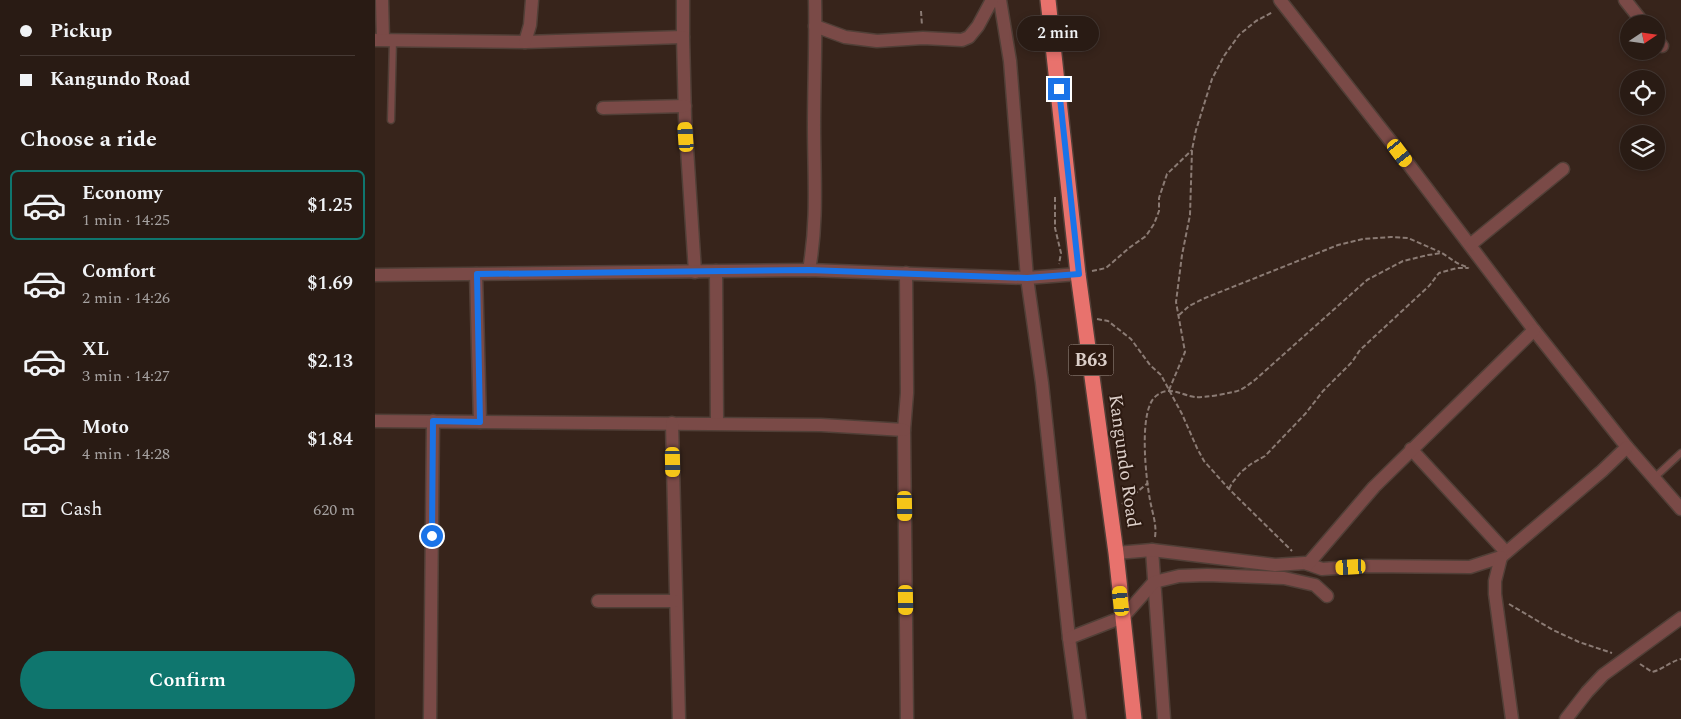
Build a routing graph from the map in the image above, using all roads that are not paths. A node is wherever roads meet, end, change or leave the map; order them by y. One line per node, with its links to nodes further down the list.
1 (382, 0): 13 (street)
2 (532, 0): 14 (street)
3 (683, 0): 12 (street)
4 (815, 0): 11 (street)
5 (992, 0): 11 (street)
6 (1000, 0): 27 (street)
7 (1048, 0): 25 (highway, Kangundo Road / B63)
8 (1625, 0): 10 (street)
9 (1287, 2): 19 (street)
10 (1637, 15)
11 (815, 26): 20 (street)
12 (683, 36): 14 (street); 15 (street)
13 (384, 40): 14 (street); 17 (lane)
14 (525, 42)
15 (685, 106): 16 (street); 22 (street)
16 (603, 108)
17 (391, 120)
18 (1563, 169): 19 (street)
19 (1470, 245): 28 (street)
20 (809, 270): 21 (street); 23 (street)
21 (716, 271): 22 (street); 33 (street)
22 (695, 272): 24 (street)
23 (906, 273): 27 (street); 34 (street)
24 (477, 274): 26 (street); 31 (street)
25 (1079, 274): 27 (street); 41 (highway, Kangundo Road / B63)
26 (375, 275)
27 (1027, 278): 50 (street)
28 (1534, 330): 35 (street); 36 (street)
29 (375, 421): 30 (street)
30 (433, 421): 31 (street); 51 (street)
31 (480, 422): 32 (street)
32 (672, 423): 33 (street); 47 (street)
33 (717, 423): 34 (street)
34 (904, 430): 53 (street)
35 (1627, 447): 38 (street); 42 (street)
36 (1411, 449): 42 (street); 43 (street)
37 (1681, 453): 38 (lane)
38 (1654, 478): 39 (street)
39 (1681, 509)
40 (1153, 550): 41 (street); 43 (street); 44 (street)
41 (1116, 553): 48 (highway, Kangundo Road / B63)
42 (1504, 554): 43 (street); 57 (street)
43 (1307, 563)
44 (1154, 582): 45 (street); 48 (street); 56 (street)
45 (1327, 596)
46 (598, 601): 47 (street)
47 (675, 601): 52 (street)
48 (1123, 617): 50 (street); 55 (highway, Kangundo Road / B63)
49 (1681, 618): 58 (street)
50 (1069, 638): 54 (street)
51 (430, 719)
52 (679, 719)
53 (907, 719)
54 (1080, 719)
55 (1134, 719)
56 (1164, 719)
57 (1512, 719)
58 (1566, 719)

